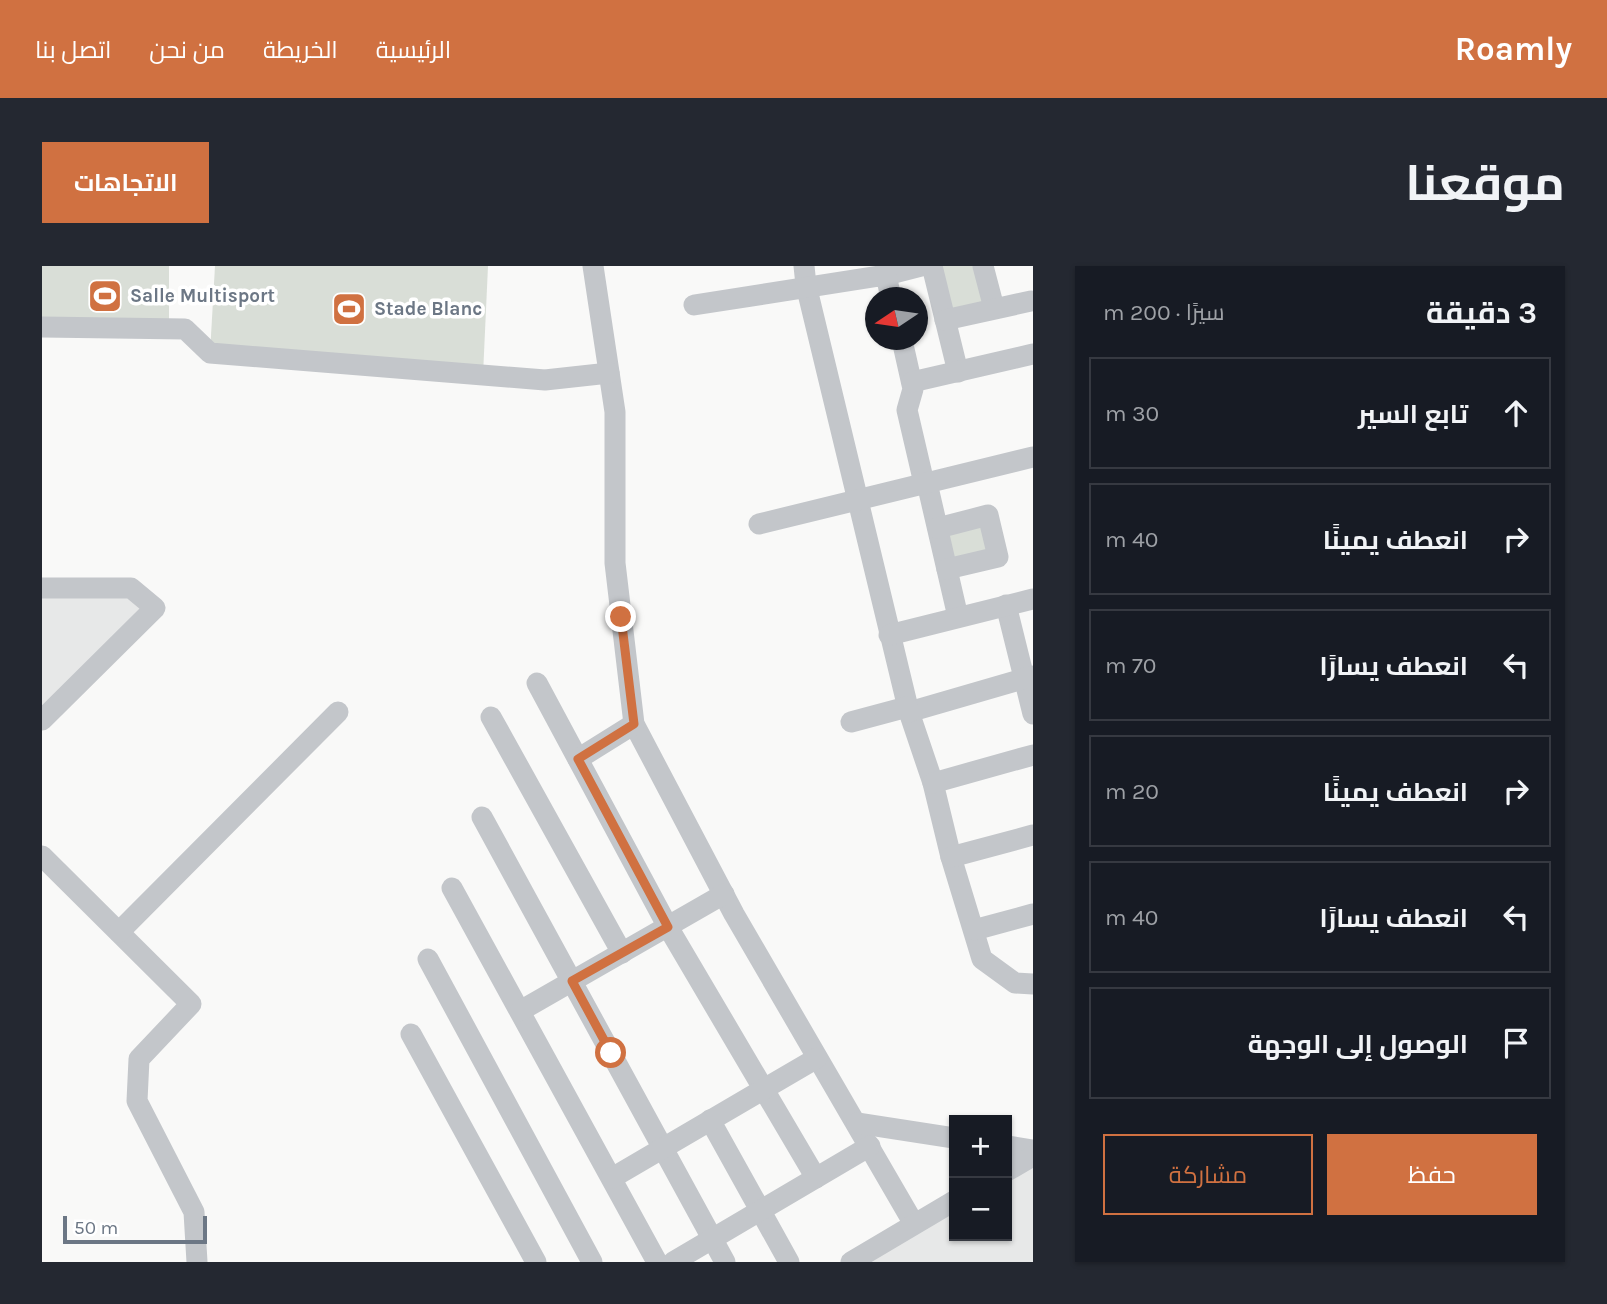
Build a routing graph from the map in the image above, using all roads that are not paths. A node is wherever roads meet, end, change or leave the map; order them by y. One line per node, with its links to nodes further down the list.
1 (593, 266): 15 (street)
2 (921, 266): 5 (street)
3 (932, 266): 10 (street)
4 (983, 266): 9 (street)
5 (886, 270): 6 (street)
6 (805, 275): 8 (street); 19 (street)
7 (1031, 300): 9 (street)
8 (694, 305)
9 (994, 308): 10 (street)
10 (945, 320): 14 (street)
11 (42, 327): 15 (street)
12 (904, 350): 16 (street)
13 (1033, 354): 14 (street)
14 (958, 372): 16 (street)
15 (609, 373): 36 (street)
16 (912, 382): 18 (street)
17 (1033, 457): 18 (street)
18 (925, 483): 19 (street); 21 (street)
19 (856, 500): 20 (street); 27 (street)
20 (759, 524)
21 (938, 527): 22 (street); 22 (street)
22 (947, 569): 26 (street)
23 (42, 588): 34 (street)
24 (1033, 598): 25 (street)
25 (1006, 605): 26 (street); 28 (street)
26 (958, 617): 27 (street)
27 (889, 635): 31 (street)
28 (1028, 678): 31 (street); 32 (street)
29 (537, 683): 38 (street)
30 (338, 712): 49 (street)
31 (909, 712): 35 (street); 39 (street)
32 (1033, 714)
33 (491, 717): 50 (street)
34 (42, 720)
35 (851, 722)
36 (634, 724): 38 (street); 45 (street)
37 (1033, 755): 39 (street)
38 (578, 759): 47 (street)
39 (933, 783): 43 (street)
40 (482, 817): 52 (street)
41 (1033, 835): 43 (street)
42 (42, 856): 49 (street)
43 (951, 857): 48 (street)
44 (452, 888): 54 (street)
45 (724, 894): 47 (street); 56 (street)
46 (1033, 914): 48 (street)
47 (668, 927): 50 (street); 57 (street)
48 (974, 930): 53 (street)
49 (119, 932): 74 (street)
50 (622, 953): 52 (street)
51 (428, 959): 76 (street)
52 (572, 981): 54 (street); 63 (street)
53 (1033, 984)
54 (520, 1011): 67 (street)
55 (411, 1034): 75 (street)
56 (817, 1058): 57 (street); 59 (street)
57 (764, 1089): 58 (street); 68 (street)
58 (710, 1120): 63 (street); 70 (street)
59 (857, 1123): 60 (street); 61 (street)
60 (949, 1137)
61 (870, 1146): 68 (street); 71 (street)
62 (1012, 1147): 64 (street)
63 (663, 1148): 67 (street); 72 (street)
64 (1033, 1150)
65 (1033, 1156): 66 (street)
66 (1012, 1168)
67 (611, 1178): 73 (street)
68 (816, 1178): 70 (street)
69 (949, 1204): 71 (street)
70 (760, 1211): 72 (street); 78 (street)
71 (914, 1224): 79 (street)
72 (713, 1239): 73 (street); 77 (street)
73 (657, 1260)
74 (197, 1262)
75 (536, 1262)
76 (592, 1262)
77 (725, 1262)
78 (789, 1262)
79 (850, 1262)

